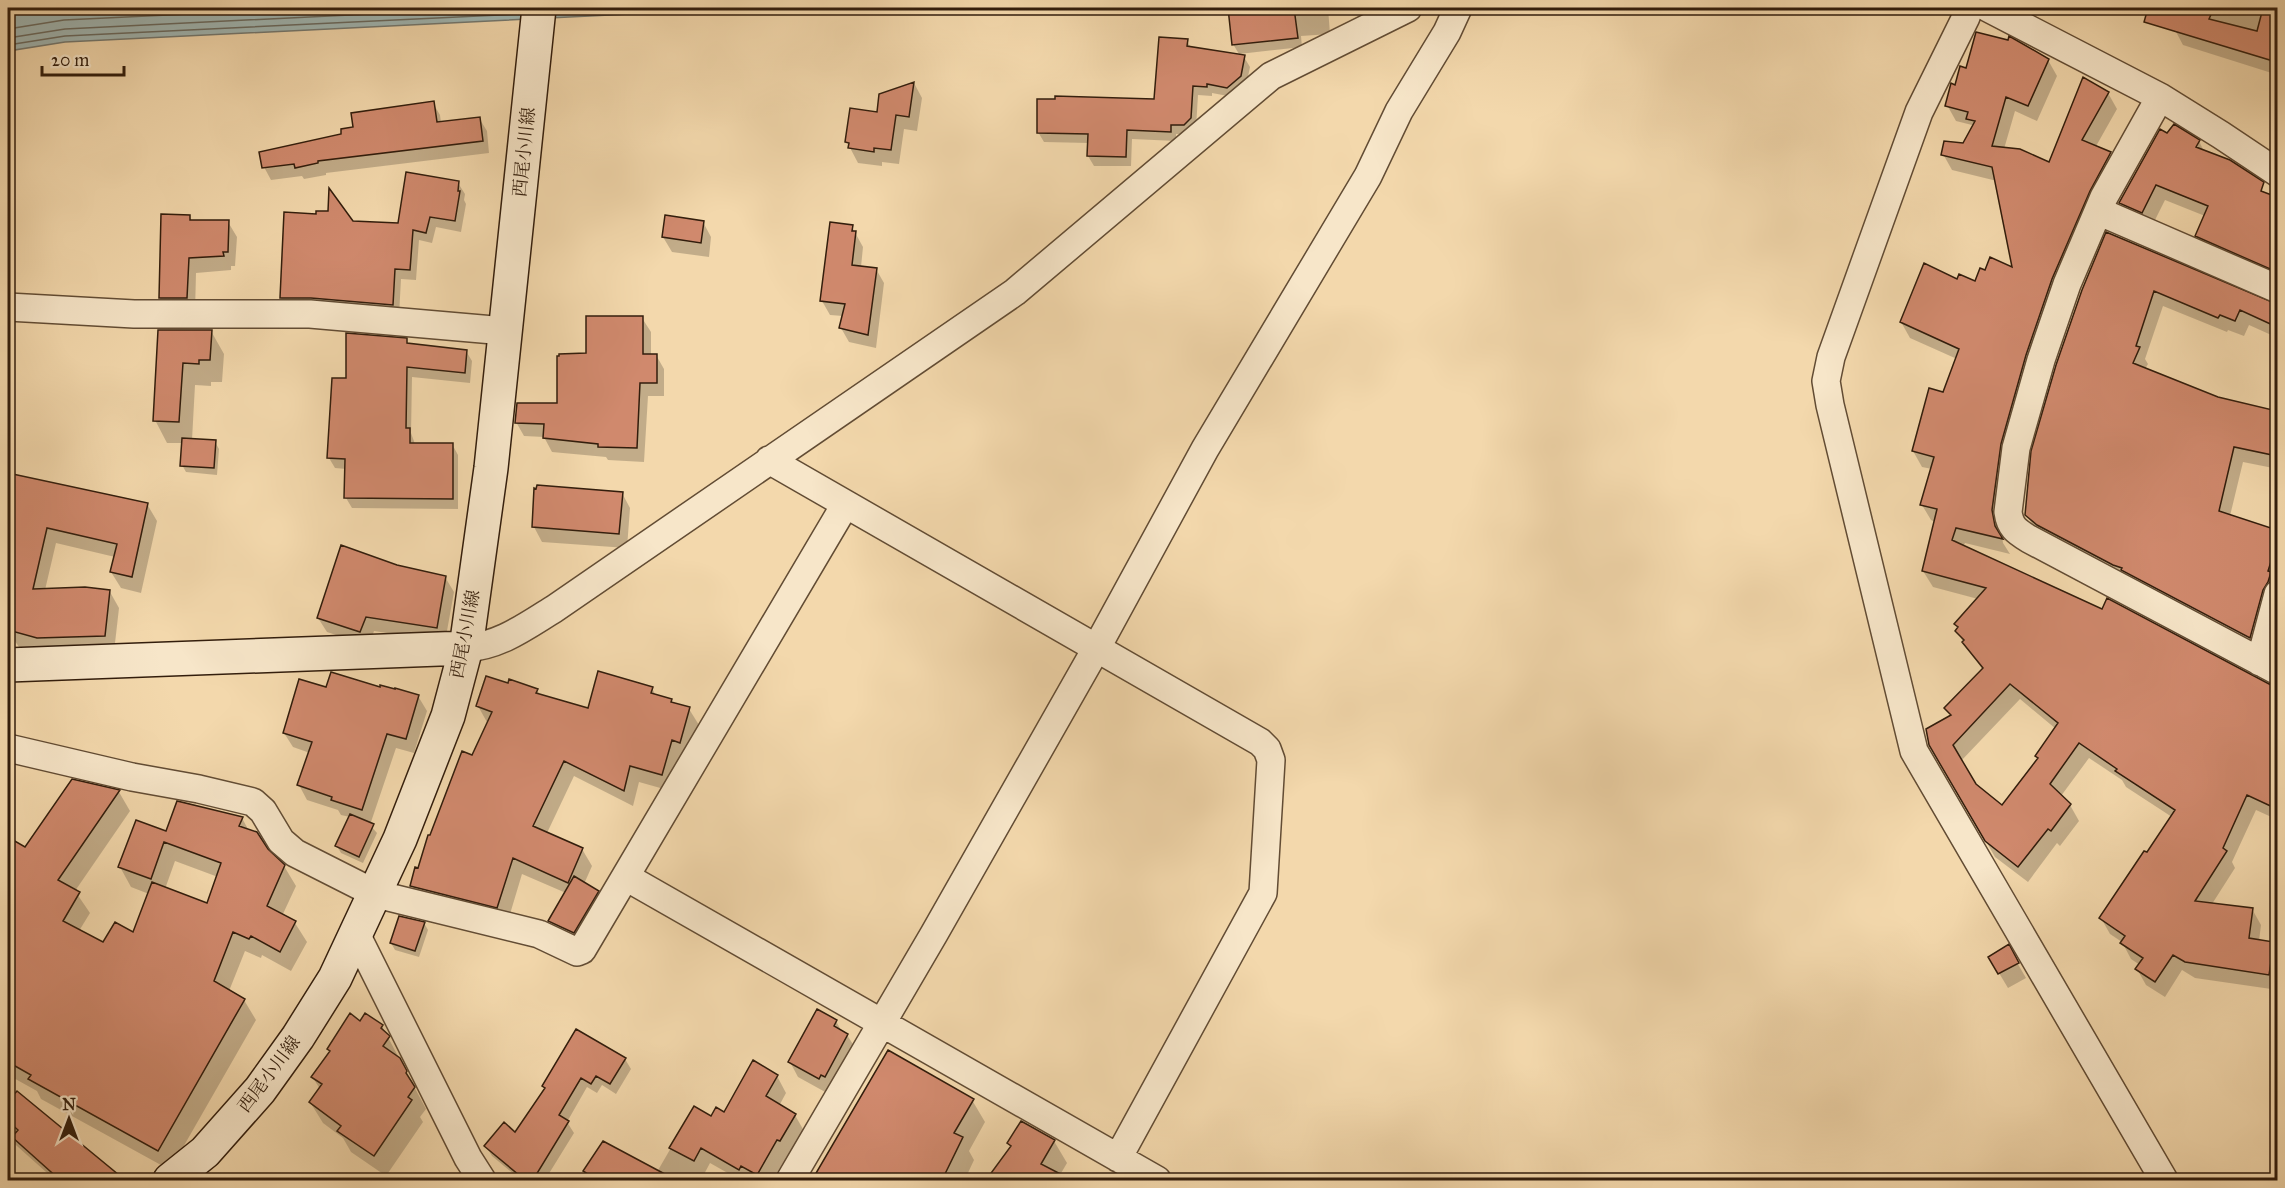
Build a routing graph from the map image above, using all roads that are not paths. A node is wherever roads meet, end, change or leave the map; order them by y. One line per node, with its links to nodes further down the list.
1 (539, 8): 11 (main road, 西尾小川線)
2 (1407, 8): 12 (street)
3 (1458, 8): 16 (street)
4 (1969, 8): 29 (street)
5 (1988, 8): 6 (street)
6 (2160, 97): 7 (street); 8 (street)
7 (2277, 173)
8 (2098, 212): 9 (street); 18 (street)
9 (2277, 289)
10 (8, 307): 11 (street)
11 (505, 331): 15 (main road, 西尾小川線)
12 (769, 460): 13 (street); 15 (street)
13 (845, 505): 16 (street); 20 (street)
14 (2277, 594): 18 (street)
15 (466, 648): 17 (main road); 21 (main road, 西尾小川線)
16 (1096, 649): 23 (street); 24 (street)
17 (8, 665)
18 (2269, 666)
19 (8, 748): 21 (street)
20 (626, 877): 21 (street); 23 (street)
21 (376, 894): 22 (main road, 西尾小川線)
22 (357, 936): 25 (main road, 西尾小川線); 26 (street)
23 (882, 1024): 24 (street); 27 (street)
24 (1118, 1158): 28 (street)
25 (170, 1180)
26 (482, 1180)
27 (790, 1180)
28 (1157, 1180)
29 (2164, 1180)

